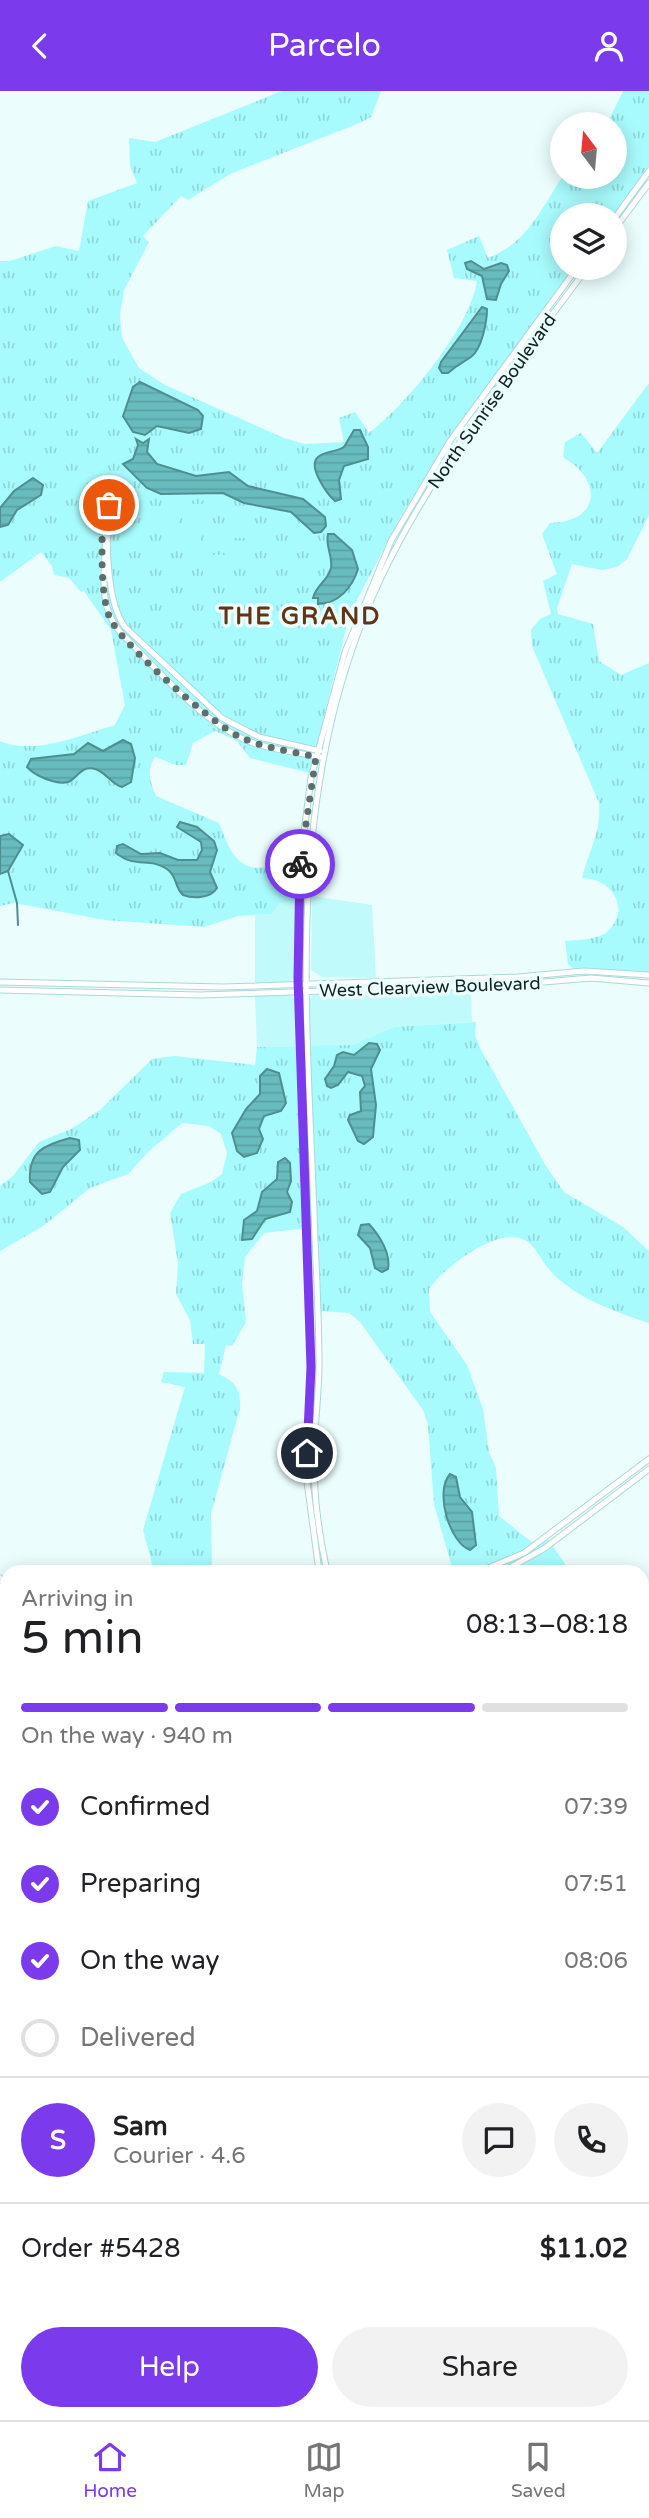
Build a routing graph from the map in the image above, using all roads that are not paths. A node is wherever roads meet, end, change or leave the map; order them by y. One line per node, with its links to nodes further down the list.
1 (649, 171): 3 (street)
2 (649, 183): 4 (street)
3 (626, 203)
4 (627, 213)
5 (568, 280): 10 (street, North Sunrise Boulevard)
6 (578, 280): 12 (street, North Sunrise Boulevard)
7 (101, 504): 8 (street); 8 (street); 9 (street)
8 (110, 504): 9 (street)
9 (145, 652): 10 (street)
10 (318, 754): 11 (street, North Sunrise Boulevard)
11 (298, 907): 12 (street); 16 (street, North Sunrise Boulevard)
12 (305, 909): 17 (street, North Sunrise Boulevard)
13 (649, 975): 17 (street, West Clearview Boulevard)
14 (0, 982): 16 (street, West Clearview Boulevard)
15 (649, 983): 20 (street, West Clearview Boulevard)
16 (299, 985): 17 (street, West Clearview Boulevard); 19 (street, North Sunrise Boulevard)
17 (306, 985): 20 (street, North Sunrise Boulevard)
18 (0, 990): 19 (street, West Clearview Boulevard)
19 (299, 993): 20 (street, West Clearview Boulevard); 21 (street, North Sunrise Boulevard)
20 (307, 993): 21 (street, North Sunrise Boulevard)
21 (305, 1047): 22 (street, North Sunrise Boulevard)
22 (306, 1064): 25 (street, North Sunrise Boulevard); 26 (street, North Sunrise Boulevard)
23 (649, 1459): 27 (street)
24 (649, 1469): 28 (street)
25 (318, 1565)
26 (326, 1565)
27 (495, 1565)
28 (515, 1565)

